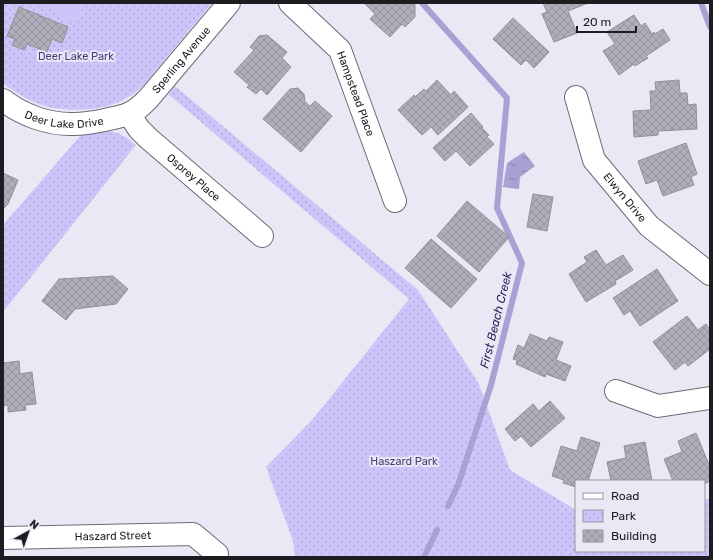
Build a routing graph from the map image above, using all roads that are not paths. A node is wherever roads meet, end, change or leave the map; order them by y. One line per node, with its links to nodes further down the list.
1 (229, 3): 5 (street, Sperling Avenue)
2 (290, 3): 6 (street, Hampstead Place)
3 (576, 97): 8 (street, Elwyn Drive)
4 (3, 100): 5 (street, Deer Lake Drive)
5 (129, 114): 7 (street, Osprey Place)
6 (395, 201)
7 (262, 236)
8 (710, 274)
9 (616, 391): 10 (street)
10 (710, 398)
11 (3, 538): 12 (street, Haszard Street)
12 (217, 554)

